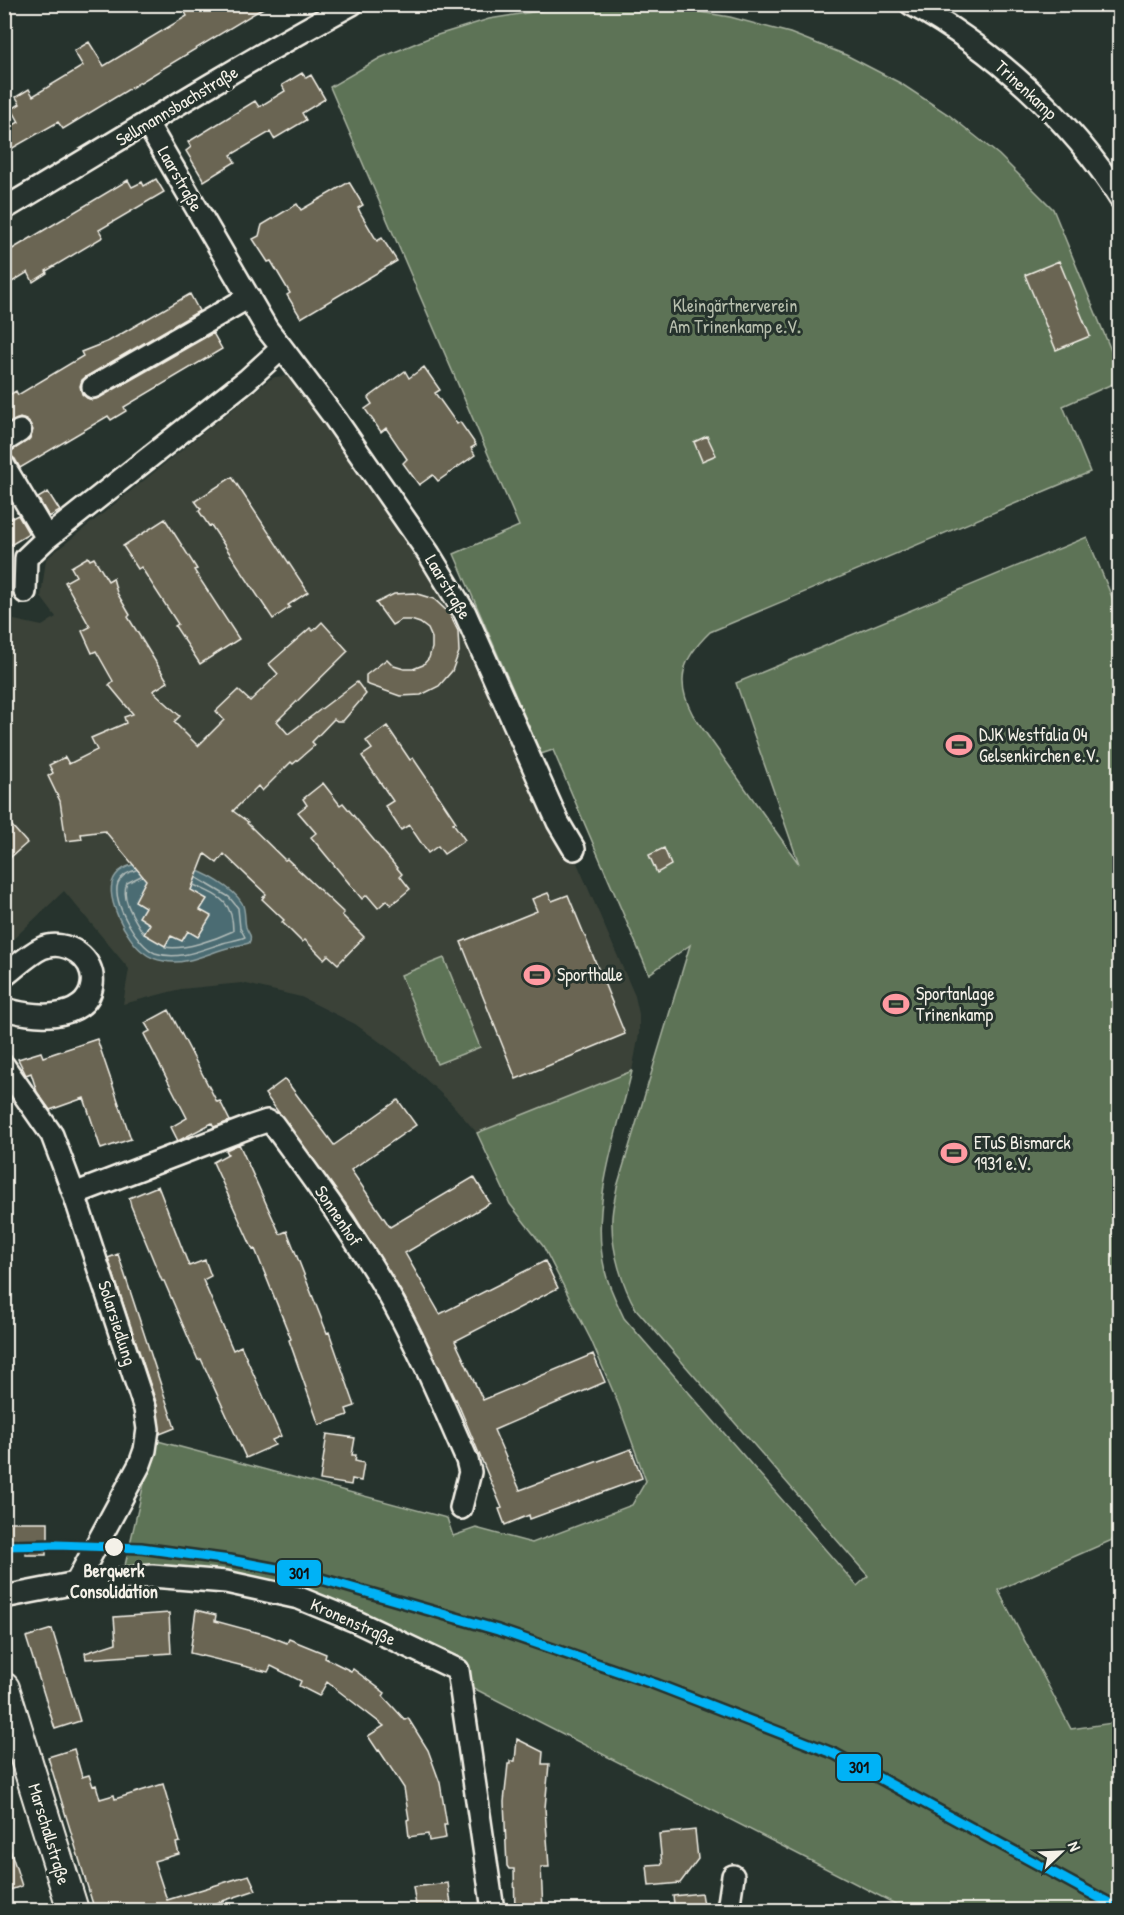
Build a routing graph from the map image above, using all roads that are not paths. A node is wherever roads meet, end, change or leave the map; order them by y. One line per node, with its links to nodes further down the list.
1 (352, 4): 3 (street, Sellmannsbachstraße)
2 (911, 4): 4 (street, Trinenkamp)
3 (147, 123): 5 (street, Sellmannsbachstraße); 6 (street, Laarstraße)
4 (1119, 198)
5 (4, 209)
6 (249, 297): 7 (street, Laarstraße); 8 (street)
7 (282, 348): 10 (street); 12 (street, Laarstraße)
8 (93, 387)
9 (4, 466): 10 (street)
10 (46, 538): 11 (street)
11 (25, 592)
12 (574, 849)
13 (4, 976): 14 (street)
14 (4, 1008)
15 (4, 1066): 16 (street, Solarsiedlung)
16 (74, 1194): 17 (street, Sonnenhof); 18 (street, Solarsiedlung)
17 (461, 1508)
18 (76, 1583): 19 (street, Kronenstraße); 23 (street, Kronenstraße)
19 (4, 1597)
20 (4, 1688): 22 (street, Marschallstraße)
21 (733, 1876): 24 (street)
22 (73, 1911)
23 (493, 1911)
24 (728, 1911)

